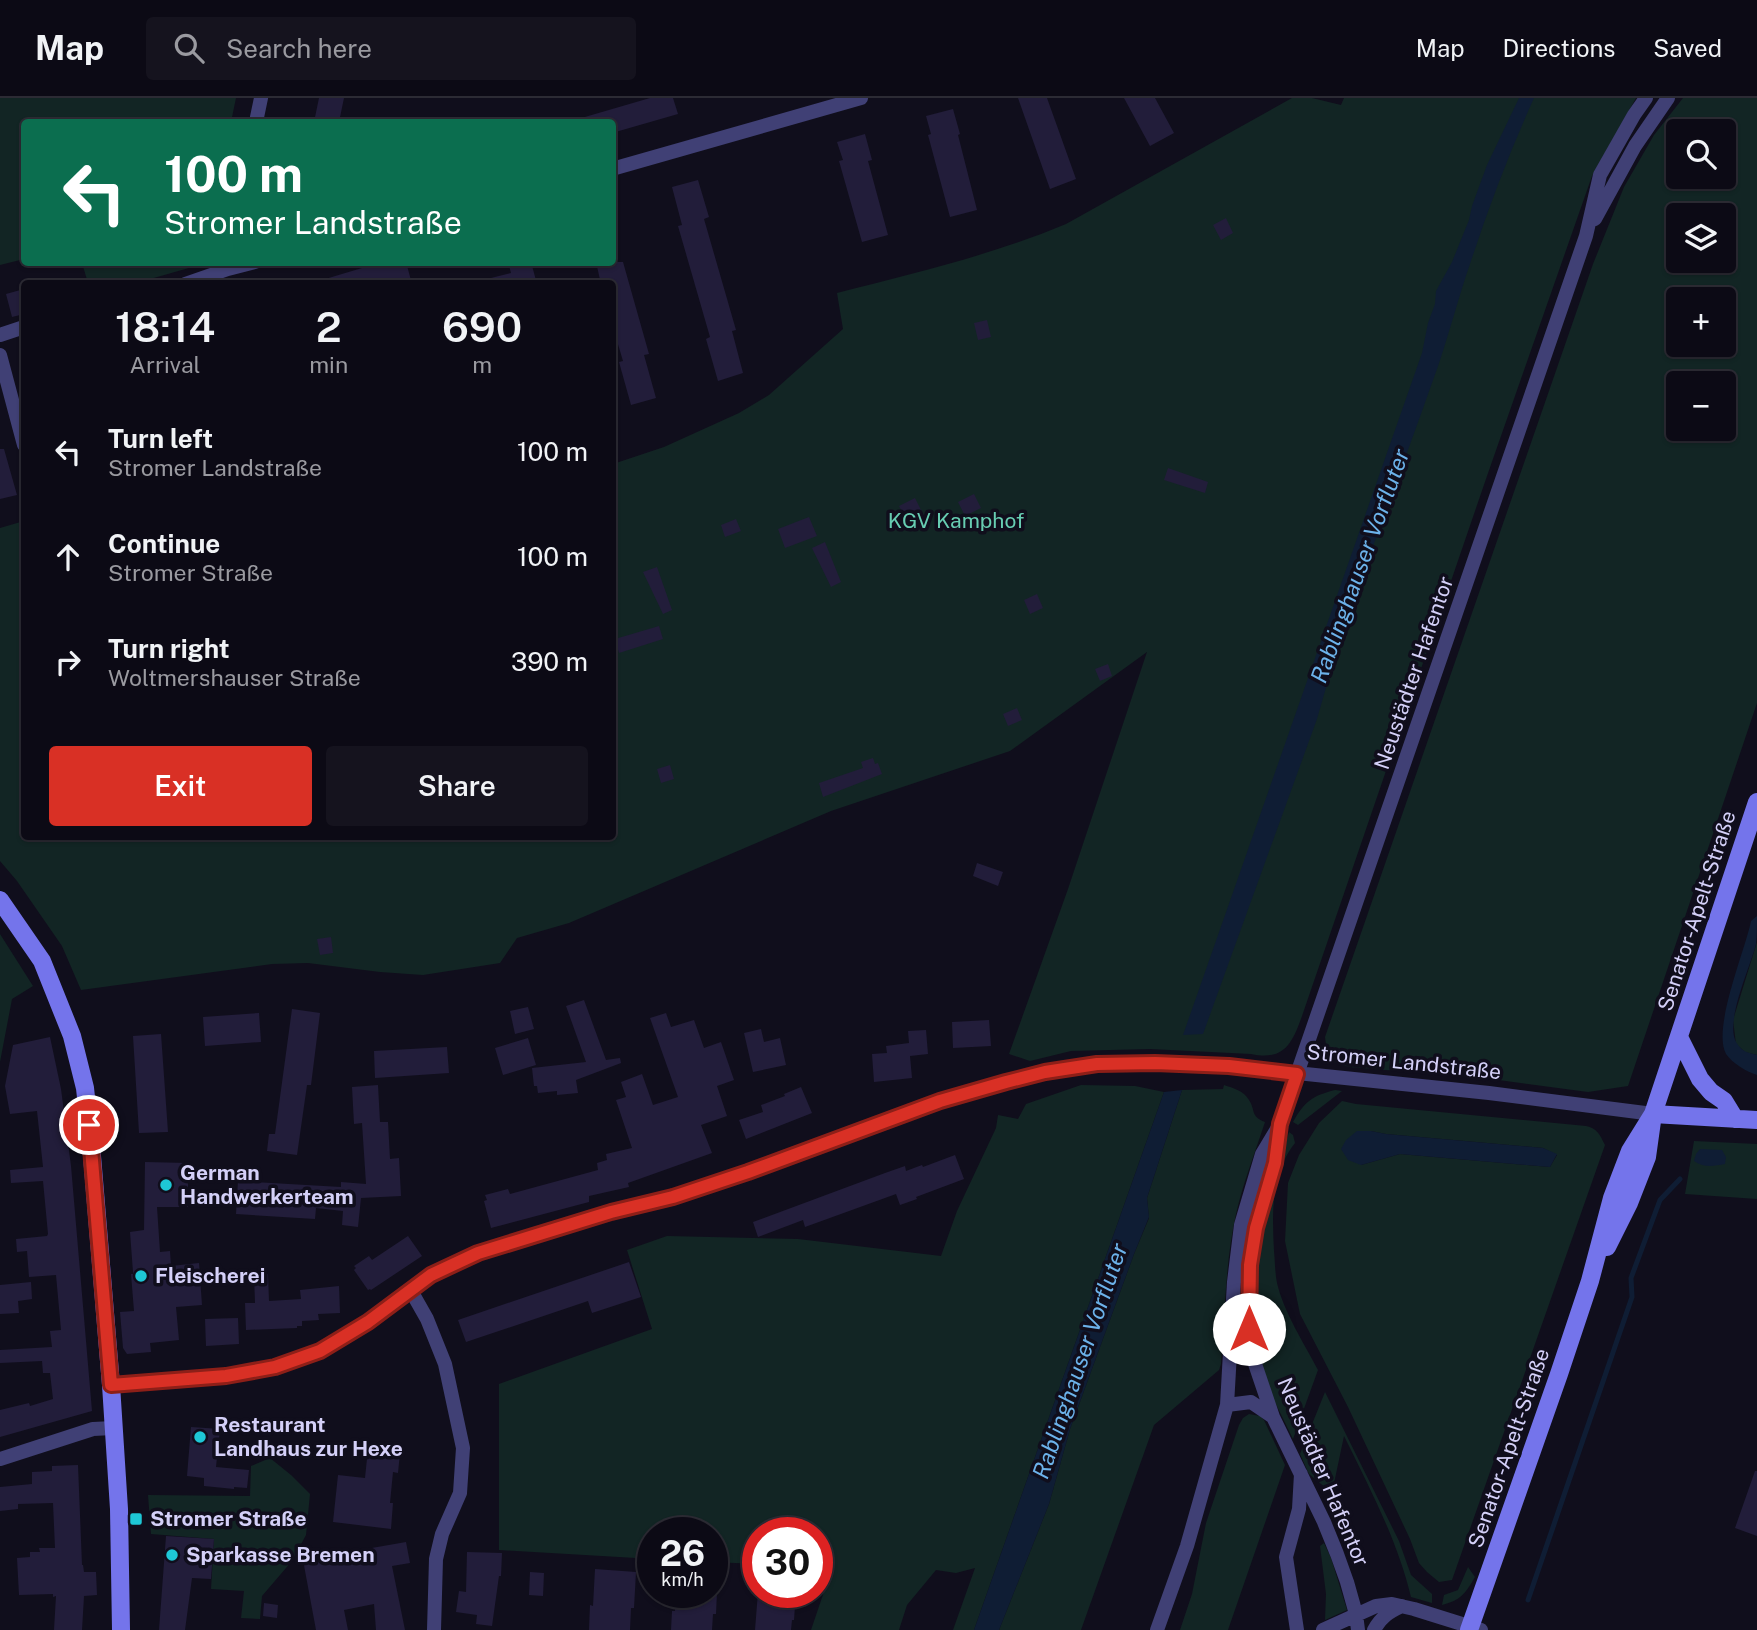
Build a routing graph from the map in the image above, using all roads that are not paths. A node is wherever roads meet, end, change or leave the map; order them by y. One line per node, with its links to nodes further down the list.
1 (261, 98): 5 (street)
2 (861, 98): 6 (street)
3 (1646, 98): 7 (street, Neustädter Hafentor)
4 (1668, 98): 7 (street, Neustädter Hafentor)
5 (257, 119)
6 (616, 168)
7 (1586, 236): 17 (street, Neustädter Hafentor)
8 (229, 266): 9 (street)
9 (194, 280)
10 (21, 328): 11 (street)
11 (0, 335)
12 (0, 355): 13 (street)
13 (21, 434)
14 (1757, 802): 16 (street, Senator-Apelt-Straße)
15 (0, 900): 23 (street)
16 (1679, 1037): 18 (street, Senator-Apelt-Straße); 19 (street)
17 (1297, 1074): 18 (street, Stromer Landstraße); 21 (street, Neustädter Hafentor); 22 (street, Stromer Landstraße)
18 (1653, 1114): 19 (street, Stromer Landstraße); 32 (street, Senator-Apelt-Straße)
19 (1735, 1119): 20 (street, Stromer Landstraße)
20 (1757, 1120)
21 (1280, 1124): 24 (street, Neustädter Hafentor); 25 (street, Neustädter Hafentor)
22 (410, 1289): 23 (street); 34 (street)
23 (111, 1385): 26 (street)
24 (1227, 1405): 25 (street); 31 (street, Neustädter Hafentor)
25 (1273, 1417): 28 (street, Neustädter Hafentor)
26 (113, 1428): 27 (street); 33 (street)
27 (0, 1459)
28 (1301, 1473): 30 (street, Neustädter Hafentor); 35 (street)
29 (1402, 1606): 30 (street); 32 (street); 38 (street)
30 (1356, 1614): 36 (street); 37 (street, Neustädter Hafentor)
31 (1158, 1629)
32 (1474, 1629)
33 (121, 1630)
34 (434, 1630)
35 (1297, 1630)
36 (1324, 1630)
37 (1358, 1630)
38 (1374, 1630)

